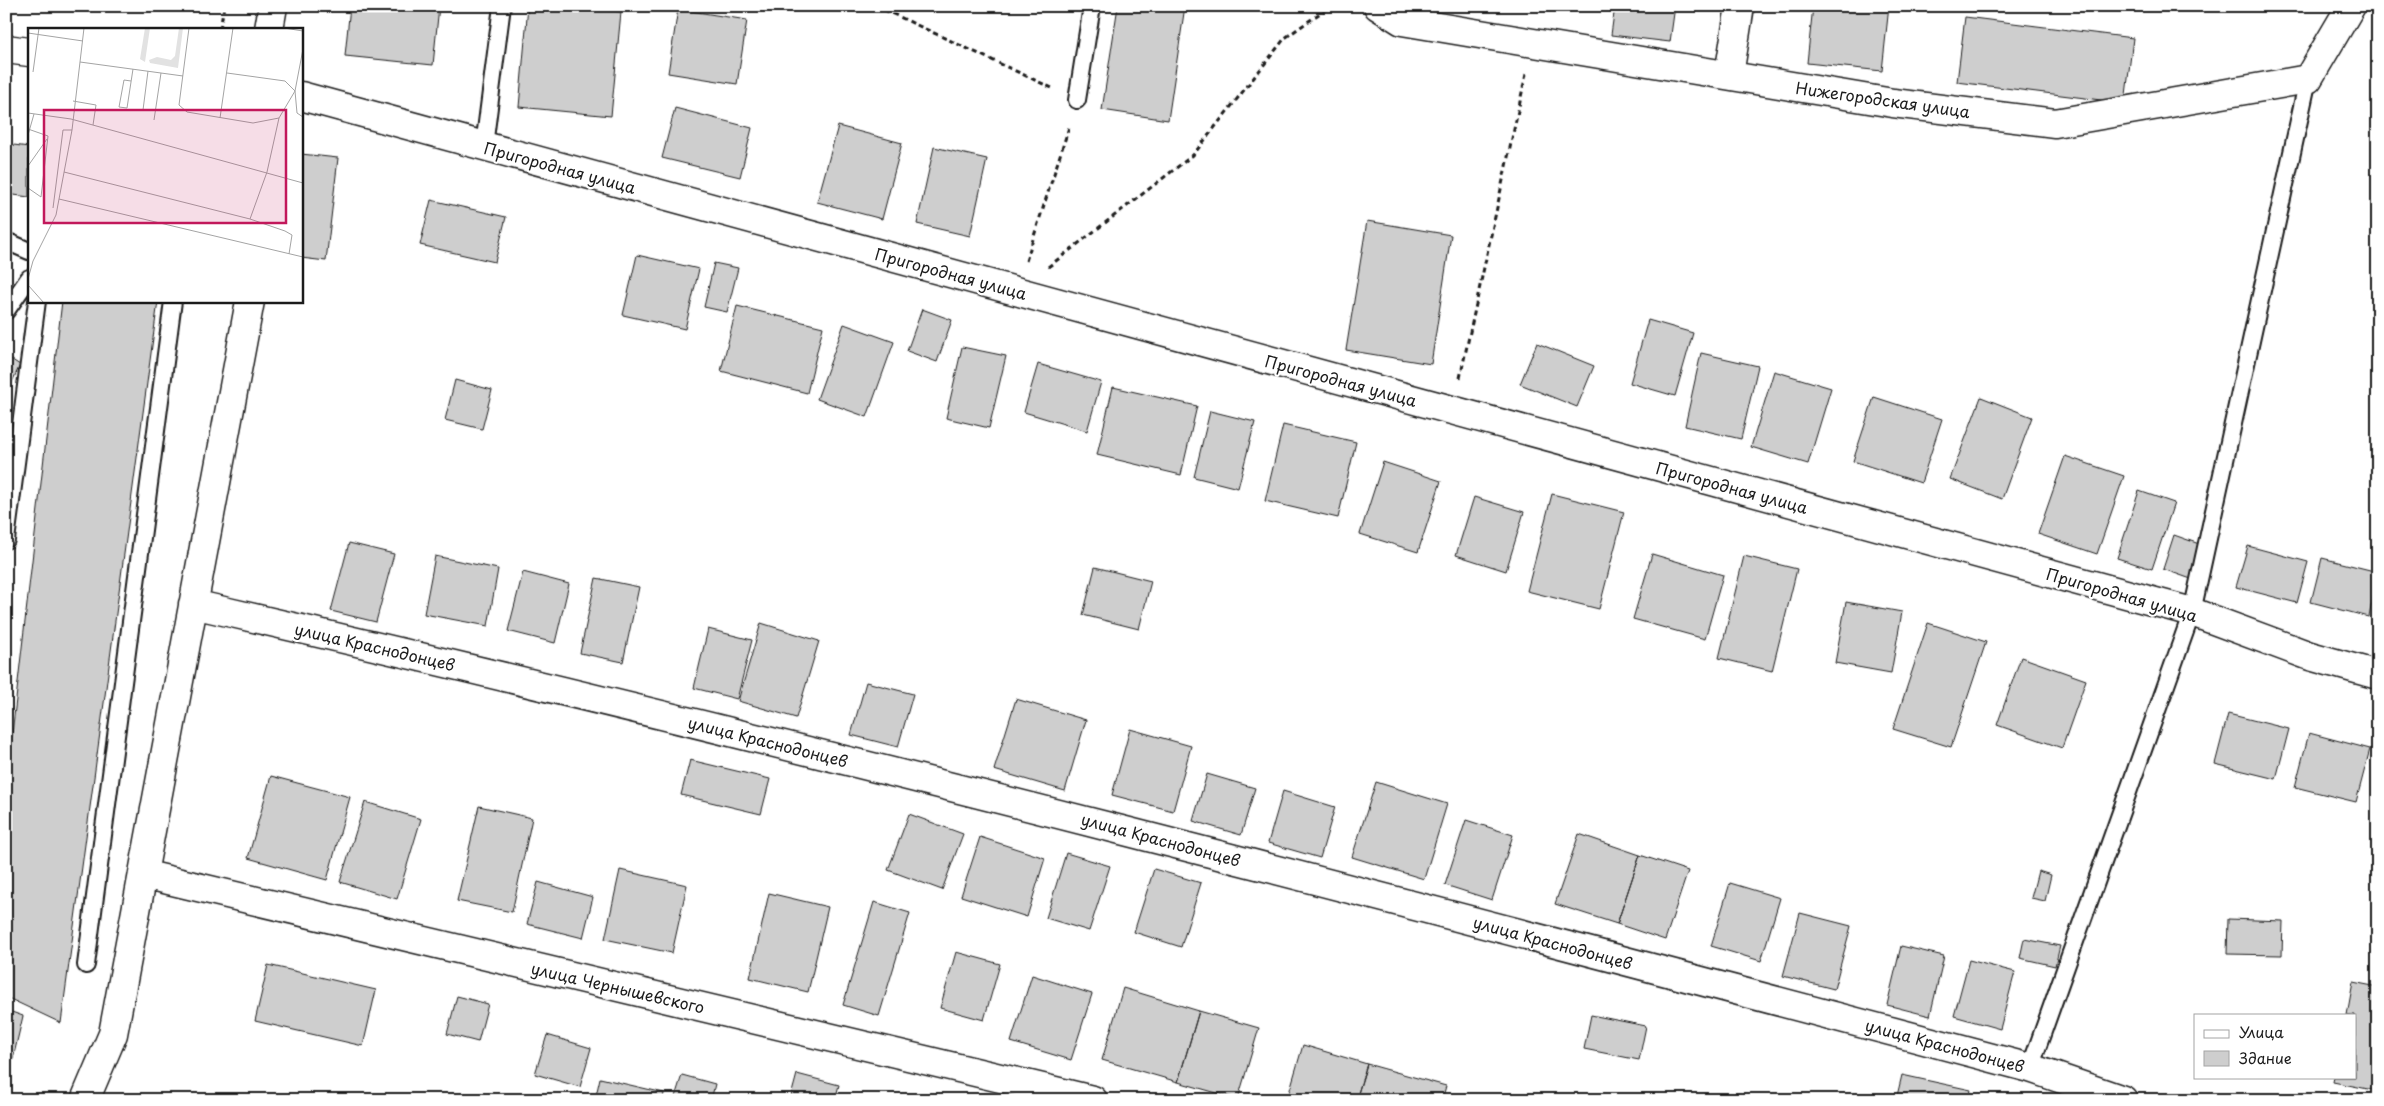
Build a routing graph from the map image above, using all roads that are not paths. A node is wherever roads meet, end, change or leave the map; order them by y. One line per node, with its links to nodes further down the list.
1 (273, 6): 7 (street)
2 (502, 6): 14 (lane)
3 (1092, 6): 13 (lane)
4 (1378, 6): 10 (street, Нижегородская улица)
5 (1740, 6): 10 (street)
6 (2351, 6): 11 (street)
7 (269, 28)
8 (6, 49): 9 (street)
9 (28, 52)
10 (1729, 75): 11 (street, Нижегородская улица)
11 (2308, 79): 24 (lane)
12 (302, 96): 14 (street, Пригородная улица)
13 (1077, 100)
14 (484, 146): 24 (street, Пригородная улица)
15 (6, 240): 16 (lane)
16 (28, 251)
17 (28, 279): 21 (lane)
18 (37, 302): 22 (lane)
19 (173, 302): 27 (lane)
20 (250, 302): 23 (street)
21 (6, 311)
22 (6, 540)
23 (193, 604): 26 (street); 28 (street, улица Краснодонцев)
24 (2192, 612): 25 (street, Пригородная улица); 28 (lane)
25 (2378, 675)
26 (143, 874): 29 (street); 30 (street, улица Чернышевского)
27 (86, 965)
28 (2030, 1068): 31 (street, улица Краснодонцев)
29 (84, 1100)
30 (1093, 1100)
31 (2123, 1100)

